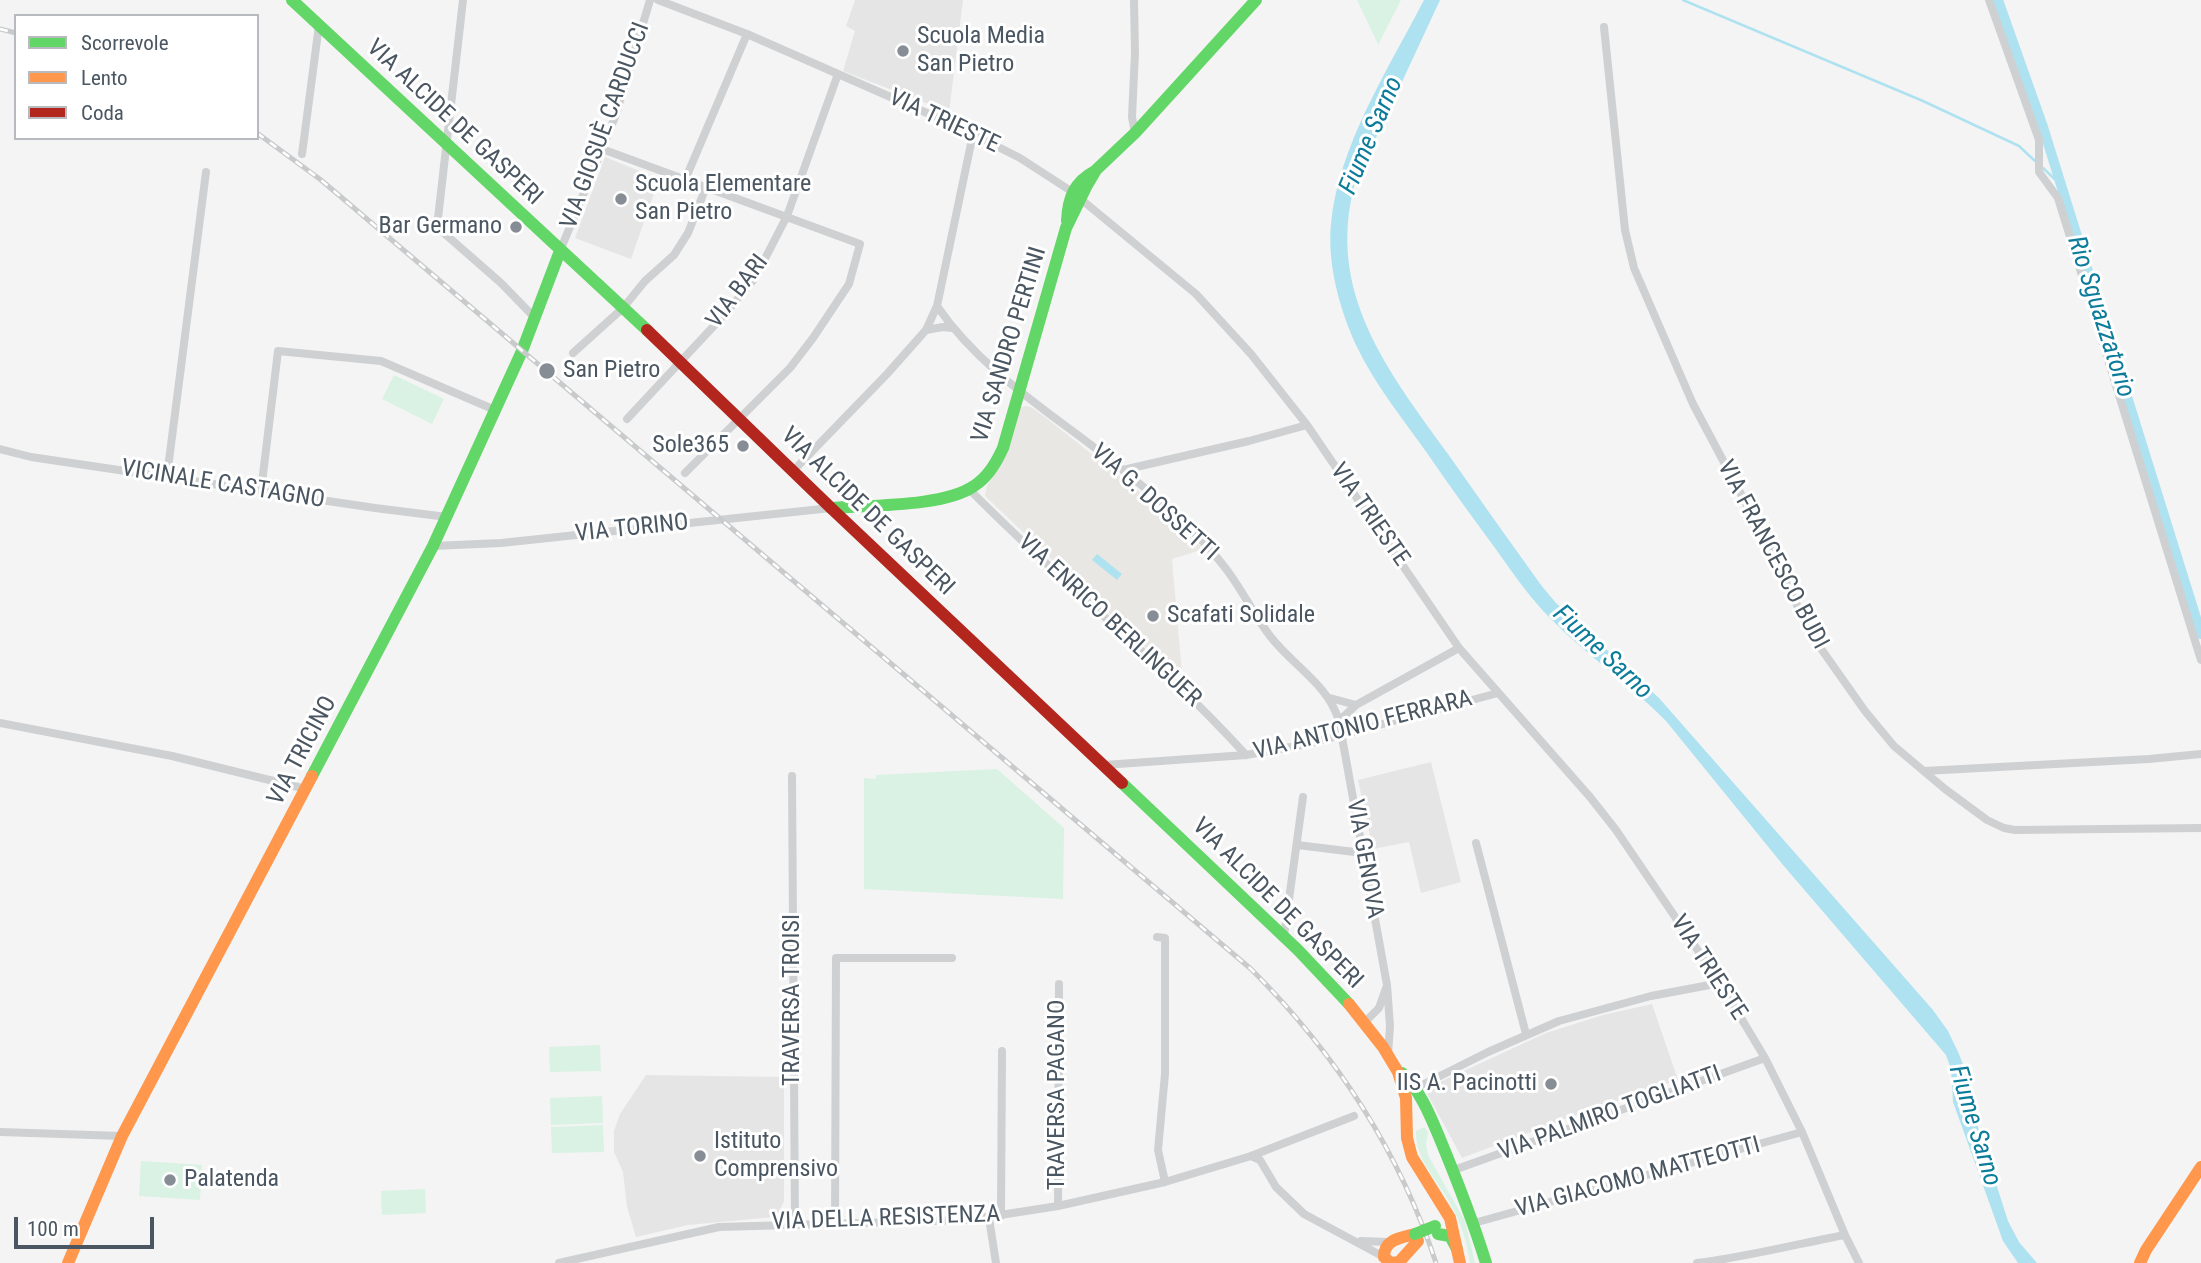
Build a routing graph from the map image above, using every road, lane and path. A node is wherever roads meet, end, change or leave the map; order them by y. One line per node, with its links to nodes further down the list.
1 (292, 0): 8 (main road, VIA ALCIDE DE GASPERI)
2 (463, 0): 14 (street)
3 (650, 0): 15 (street, VIA GIOSUÈ CARDUCCI)
4 (658, 0): 10 (street, VIA TRIESTE)
5 (1134, 0): 12 (street)
6 (1256, 0): 12 (main road, VIA SANDRO PERTINI)
7 (1989, 0): 46 (street)
8 (319, 25): 14 (main road, VIA ALCIDE DE GASPERI); 16 (street)
9 (1604, 27): 56 (street, VIA FRANCESCO BUDI)
10 (747, 34): 11 (street, VIA TRIESTE); 18 (street)
11 (838, 74): 13 (street, VIA TRIESTE); 21 (street, VIA BARI)
12 (1135, 133): 20 (main road, VIA SANDRO PERTINI)
13 (973, 134): 20 (street, VIA TRIESTE); 23 (street)
14 (445, 143): 22 (main road, VIA ALCIDE DE GASPERI); 25 (street)
15 (602, 149): 18 (street); 22 (street, VIA GIOSUÈ CARDUCCI)
16 (302, 154)
17 (206, 172): 39 (street)
18 (685, 180): 19 (street)
19 (706, 187): 21 (street); 24 (street)
20 (1076, 195): 30 (main road, VIA SANDRO PERTINI); 34 (street, VIA TRIESTE)
21 (786, 216): 29 (street, VIA BARI); 32 (street)
22 (561, 251): 24 (main road, VIA ALCIDE DE GASPERI); 25 (main road, VIA TRICINO)
23 (937, 306): 26 (street, VIA G. DOSSETTI); 27 (street)
24 (623, 308): 28 (street); 29 (main road, VIA ALCIDE DE GASPERI)
25 (536, 319): 31 (main road, VIA TRICINO)
26 (952, 328): 27 (street); 30 (street, VIA G. DOSSETTI)
27 (926, 330): 36 (street)
28 (573, 353)
29 (680, 361): 32 (main road, VIA ALCIDE DE GASPERI); 33 (street, VIA BARI)
30 (1019, 391): 37 (street, VIA G. DOSSETTI); 40 (main road, VIA SANDRO PERTINI)
31 (495, 410): 41 (street); 43 (main road, VIA TRICINO)
32 (740, 418): 36 (main road, VIA ALCIDE DE GASPERI); 38 (street)
33 (626, 419)
34 (1307, 425): 37 (street); 45 (street, VIA TRIESTE)
35 (0, 449): 39 (street, VICINALE CASTAGNO)
36 (794, 470): 42 (main road, VIA ALCIDE DE GASPERI)
37 (1123, 470): 48 (street, VIA G. DOSSETTI)
38 (685, 473)
39 (167, 477): 41 (street, VICINALE CASTAGNO)
40 (970, 490): 42 (main road); 54 (street, VIA ENRICO BERLINGUER)
41 (261, 491): 43 (street, VICINALE CASTAGNO)
42 (831, 508): 44 (street, VIA TORINO); 55 (main road, VIA ALCIDE DE GASPERI)
43 (447, 517): 44 (main road, VIA TRICINO)
44 (433, 546): 58 (main road, VIA TRICINO)
45 (1459, 648): 47 (street, VIA TRIESTE); 49 (street)
46 (2201, 660)
47 (1498, 693): 52 (street, VIA ANTONIO FERRARA); 67 (street, VIA TRIESTE)
48 (1330, 698): 49 (street); 50 (street, VIA G. DOSSETTI)
49 (1356, 705): 50 (street)
50 (1339, 722): 52 (street, VIA G. DOSSETTI)
51 (0, 723): 58 (street)
52 (1341, 734): 54 (street, VIA ANTONIO FERRARA); 63 (street, VIA GENOVA)
53 (2201, 754): 56 (street)
54 (1246, 755): 55 (street, VIA ANTONIO FERRARA)
55 (1102, 765): 64 (main road, VIA ALCIDE DE GASPERI)
56 (1924, 771): 60 (street, VIA FRANCESCO BUDI)
57 (792, 775): 93 (street, TRAVERSA TROISI)
58 (306, 789): 82 (main road, VIA TRICINO)
59 (1303, 797): 62 (street)
60 (2201, 828)
61 (1476, 843): 71 (street)
62 (1297, 845): 63 (street); 64 (street)
63 (1363, 853): 69 (street, VIA GENOVA)
64 (1284, 936): 70 (main road, VIA ALCIDE DE GASPERI)
65 (1157, 937): 86 (street)
66 (952, 958): 91 (street)
67 (1720, 983): 71 (street); 74 (street, VIA TRIESTE)
68 (1059, 984): 88 (street, TRAVERSA PAGANO)
69 (1387, 985): 70 (street); 73 (street, VIA GENOVA)
70 (1365, 1022): 73 (main road, VIA ALCIDE DE GASPERI)
71 (1526, 1034): 76 (street)
72 (1002, 1051): 89 (street)
73 (1388, 1054): 75 (main road, VIA ALCIDE DE GASPERI)
74 (1765, 1058): 80 (street, VIA TRIESTE); 85 (street, VIA PALMIRO TOGLIATTI)
75 (1397, 1069): 76 (main road, VIA ALCIDE DE GASPERI); 81 (main road, VIA ALCIDE DE GASPERI)
76 (1416, 1088): 78 (main road, VIA ALCIDE DE GASPERI)
77 (1354, 1116): 83 (street, VIA DELLA RESISTENZA)
78 (1436, 1129): 81 (main road); 85 (main road, VIA ALCIDE DE GASPERI)
79 (0, 1132): 82 (street)
80 (1802, 1132): 92 (street, VIA GIACOMO MATTEOTTI); 95 (street, VIA TRIESTE)
81 (1407, 1134): 87 (main road, VIA ALCIDE DE GASPERI)
82 (122, 1136): 102 (main road, VIA TRICINO)
83 (1251, 1156): 86 (street, VIA DELLA RESISTENZA); 97 (street)
84 (2201, 1167): 108 (main road)
85 (1454, 1170): 92 (main road, VIA ALCIDE DE GASPERI)
86 (1165, 1182): 88 (street, VIA DELLA RESISTENZA)
87 (1436, 1196): 94 (main road); 99 (main road, VIA ALCIDE DE GASPERI)
88 (1058, 1206): 89 (street, VIA DELLA RESISTENZA)
89 (1001, 1216): 90 (street, VIA DELLA RESISTENZA)
90 (989, 1218): 91 (street, VIA DELLA RESISTENZA); 104 (street)
91 (835, 1223): 93 (street, VIA DELLA RESISTENZA)
92 (1474, 1223): 105 (main road, VIA ALCIDE DE GASPERI)
93 (795, 1224): 103 (street, VIA DELLA RESISTENZA)
94 (1436, 1230): 96 (main road); 99 (main road)
95 (1845, 1235): 106 (street); 107 (street, VIA TRIESTE)
96 (1417, 1238): 98 (main road); 100 (main road)
97 (1354, 1240): 98 (street); 101 (street)
98 (1388, 1242): 101 (main road)
99 (1460, 1257)
100 (1404, 1259): 101 (main road)
101 (1386, 1261)
102 (68, 1263)
103 (558, 1263)
104 (996, 1263)
105 (1486, 1263)
106 (1697, 1263)
107 (1859, 1263)
108 (2140, 1263)

